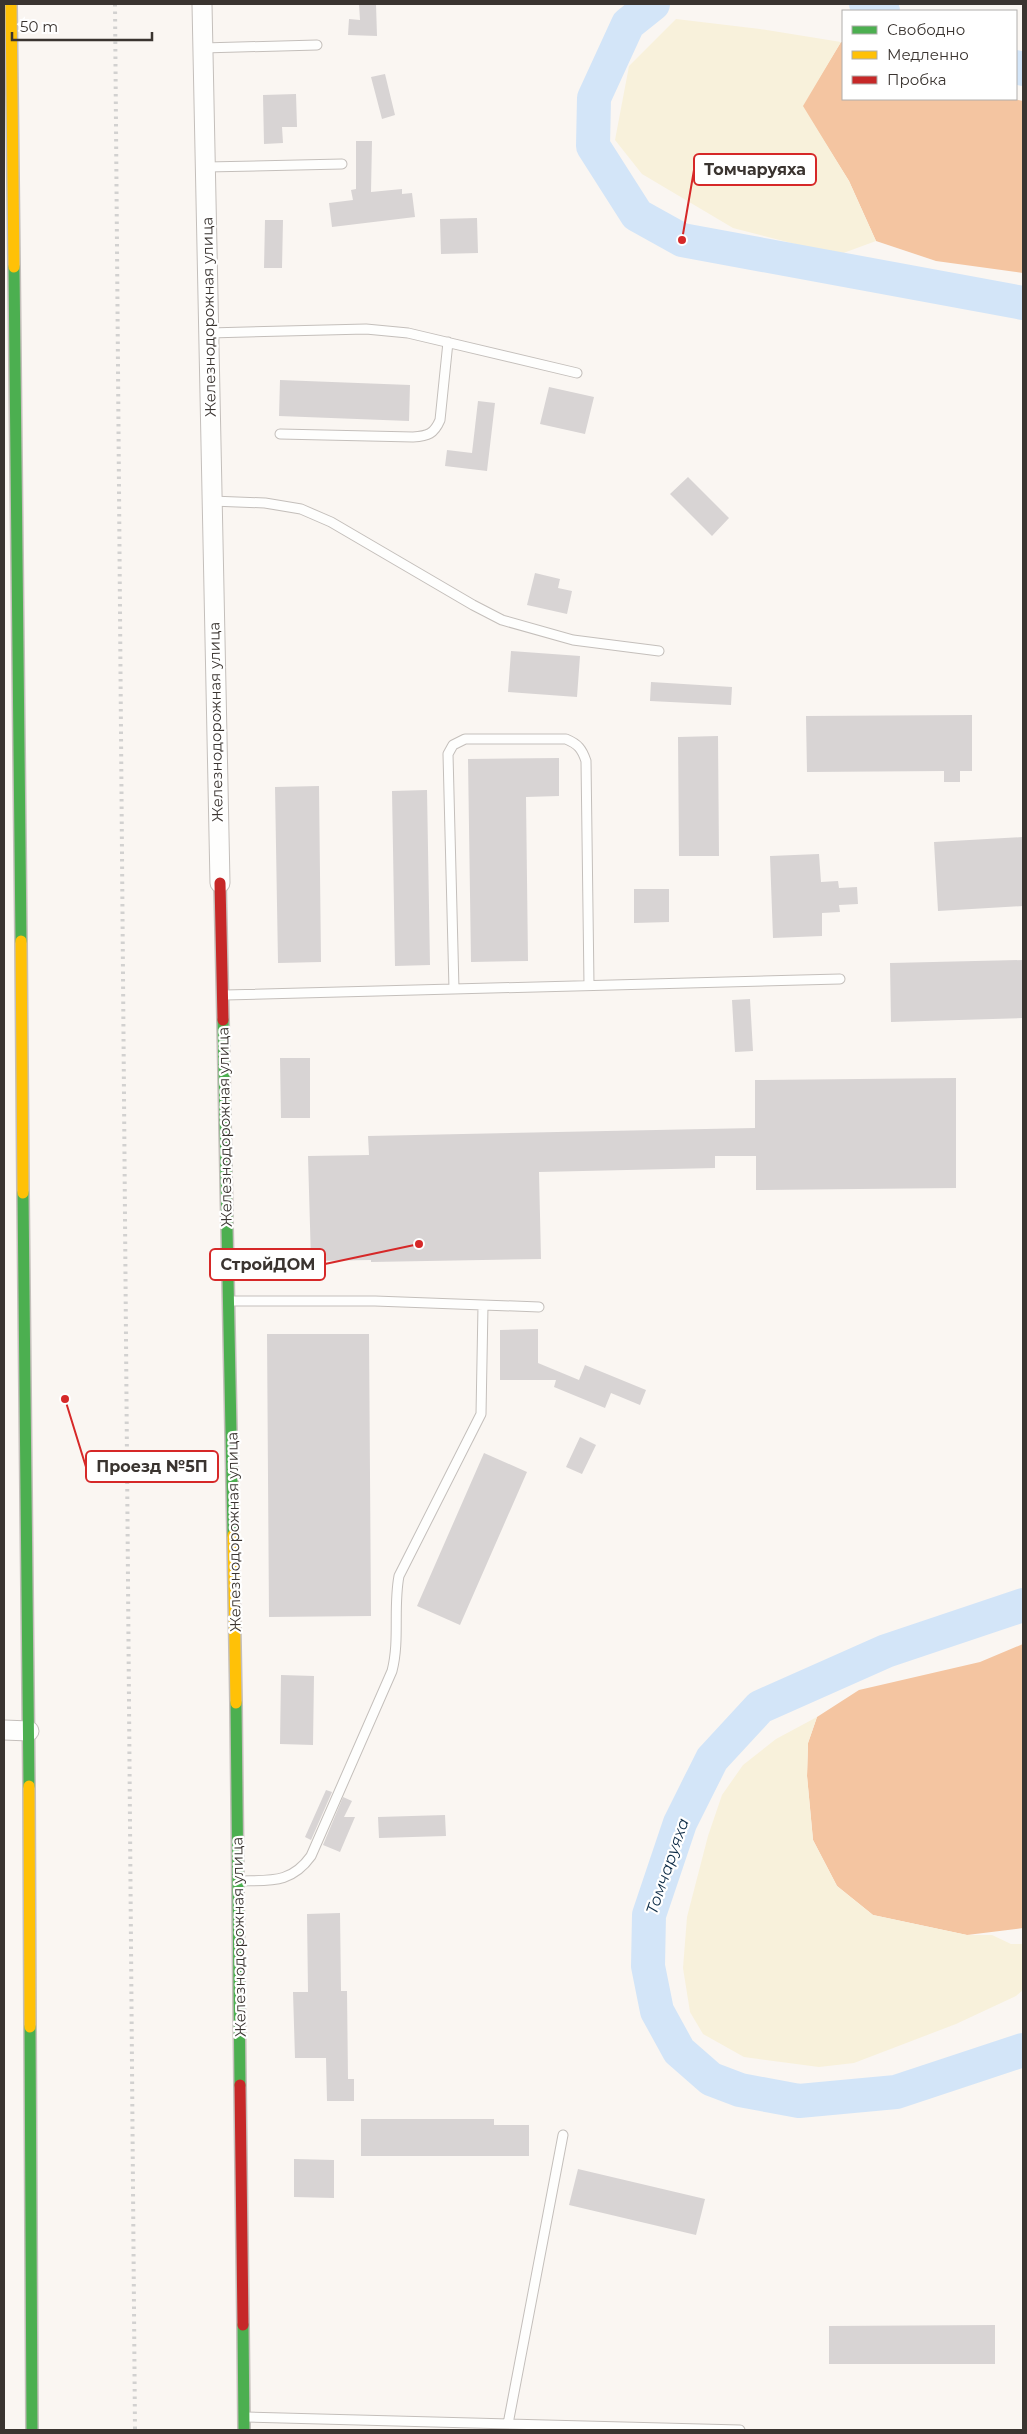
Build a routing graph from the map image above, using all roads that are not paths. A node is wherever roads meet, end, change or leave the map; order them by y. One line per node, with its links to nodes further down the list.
1 (12, 4): 7 (main road)
2 (202, 4): 4 (street, Железнодорожная улица)
3 (317, 45): 4 (lane)
4 (203, 48): 6 (street, Железнодорожная улица)
5 (342, 164): 6 (lane)
6 (206, 167): 8 (street, Железнодорожная улица)
7 (8, 274): 23 (main road)
8 (209, 333): 9 (lane); 12 (street, Железнодорожная улица)
9 (448, 342): 10 (lane); 11 (lane)
10 (577, 373)
11 (280, 434)
12 (212, 501): 13 (lane); 14 (street, Железнодорожная улица)
13 (659, 651)
14 (220, 883): 18 (main road, Железнодорожная улица)
15 (840, 979): 16 (lane)
16 (590, 985): 17 (lane); 17 (lane)
17 (454, 989): 18 (lane)
18 (222, 995): 19 (main road, Железнодорожная улица)
19 (230, 1301): 20 (lane); 24 (main road, Железнодорожная улица)
20 (484, 1306): 21 (lane); 24 (lane)
21 (539, 1307)
22 (4, 1730): 23 (street)
23 (29, 1731): 28 (main road)
24 (239, 1880): 26 (main road, Железнодорожная улица)
25 (563, 2135): 27 (lane)
26 (244, 2417): 27 (lane); 29 (main road, Железнодорожная улица)
27 (508, 2424): 30 (lane)
28 (32, 2430)
29 (244, 2430)
30 (740, 2430)

